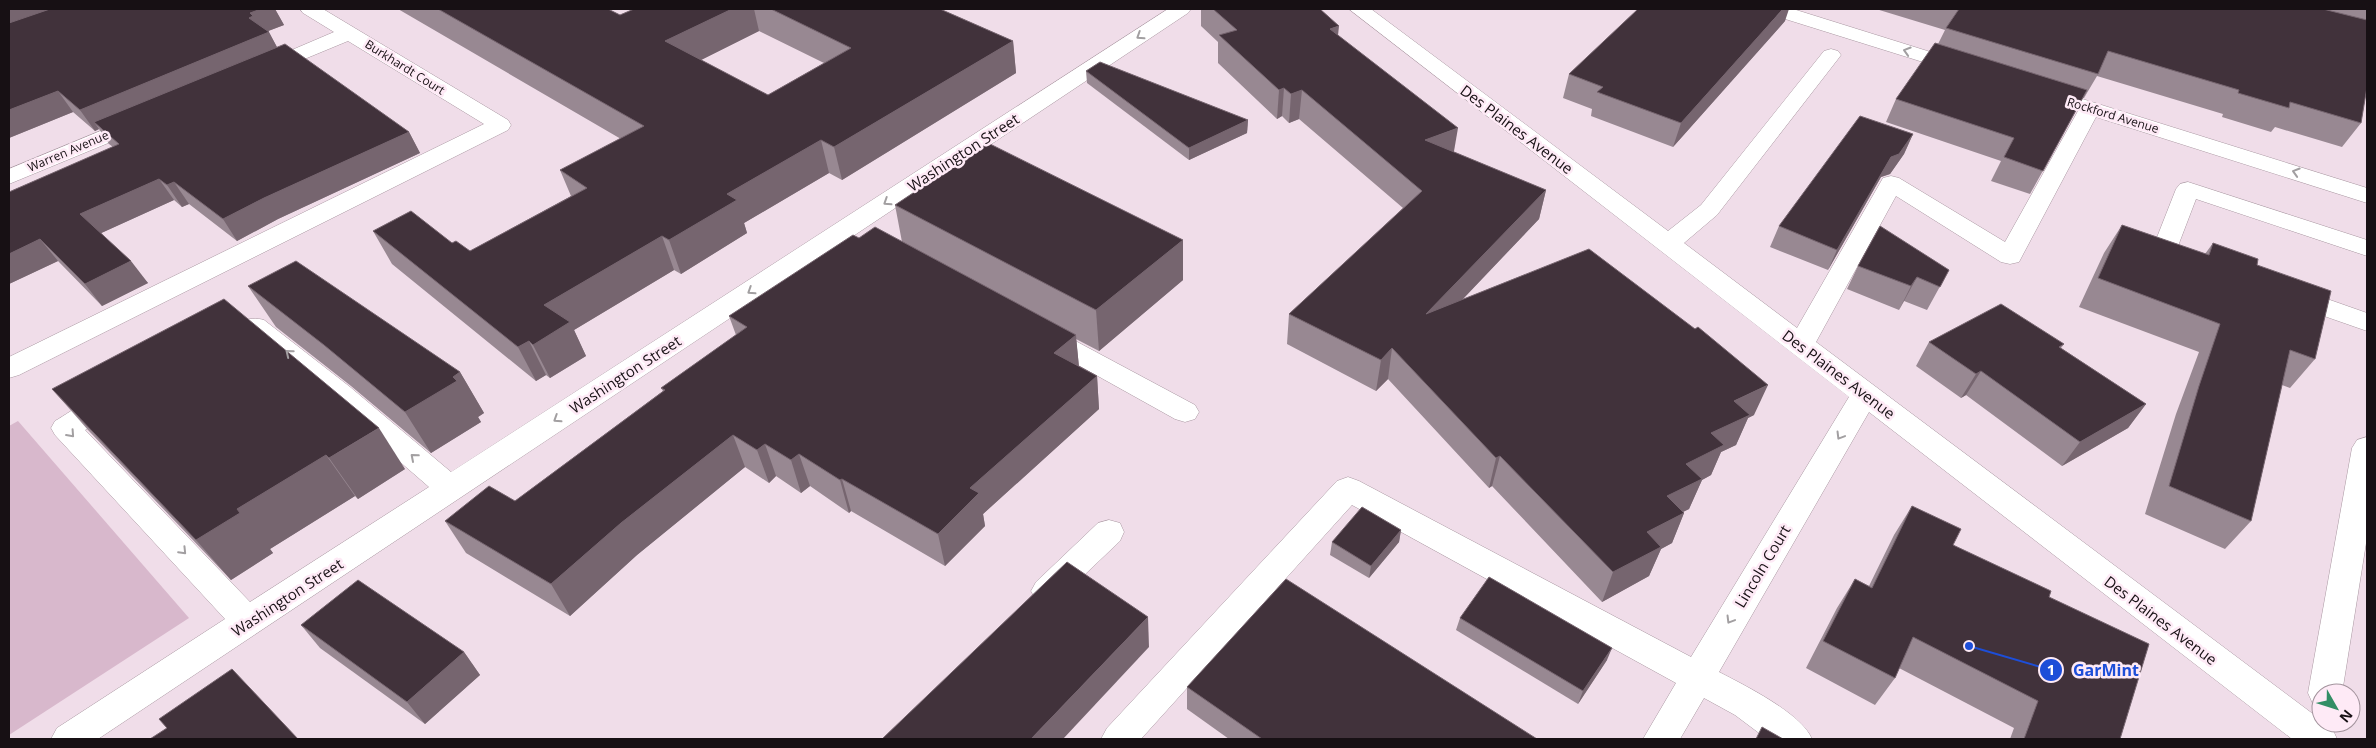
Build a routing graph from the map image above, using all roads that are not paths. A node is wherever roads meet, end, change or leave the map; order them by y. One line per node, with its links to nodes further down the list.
1 (310, 9): 5 (street, Burkhardt Court)
2 (1181, 9): 27 (street, Washington Street, one-way to 27)
3 (1360, 9): 14 (street, Des Plaines Avenue)
4 (1773, 9): 7 (street, one-way to 4)
5 (349, 33): 8 (street); 22 (street, Burkhardt Court)
6 (1831, 54): 14 (street)
7 (1978, 73)
8 (245, 77)
9 (2025, 88): 10 (street, Rockford Avenue)
10 (2090, 108): 13 (street, Rockford Avenue, one-way to 10); 20 (street)
11 (154, 115): 12 (street, Warren Avenue)
12 (9, 176)
13 (2367, 196)
14 (1668, 244): 20 (street, Des Plaines Avenue)
15 (2367, 248): 16 (street)
16 (2208, 266)
17 (2271, 288): 18 (street)
18 (2367, 322)
19 (1022, 323): 25 (street)
20 (1801, 345): 24 (street, Des Plaines Avenue)
21 (212, 349): 27 (street, one-way to 21)
22 (9, 368)
23 (134, 390): 30 (street, one-way to 30)
24 (1865, 394): 31 (street, Lincoln Court, one-way to 31); 33 (street, Des Plaines Avenue)
25 (1185, 412)
26 (2367, 448): 32 (street)
27 (451, 489): 30 (street, Washington Street)
28 (1109, 532): 29 (street)
29 (1025, 612)
30 (248, 622): 34 (street, Washington Street)
31 (1696, 677): 35 (street); 36 (street, Lincoln Court); 37 (street)
32 (2327, 683)
33 (2311, 728)
34 (69, 739)
35 (1119, 739)
36 (1661, 739)
37 (1794, 739)

